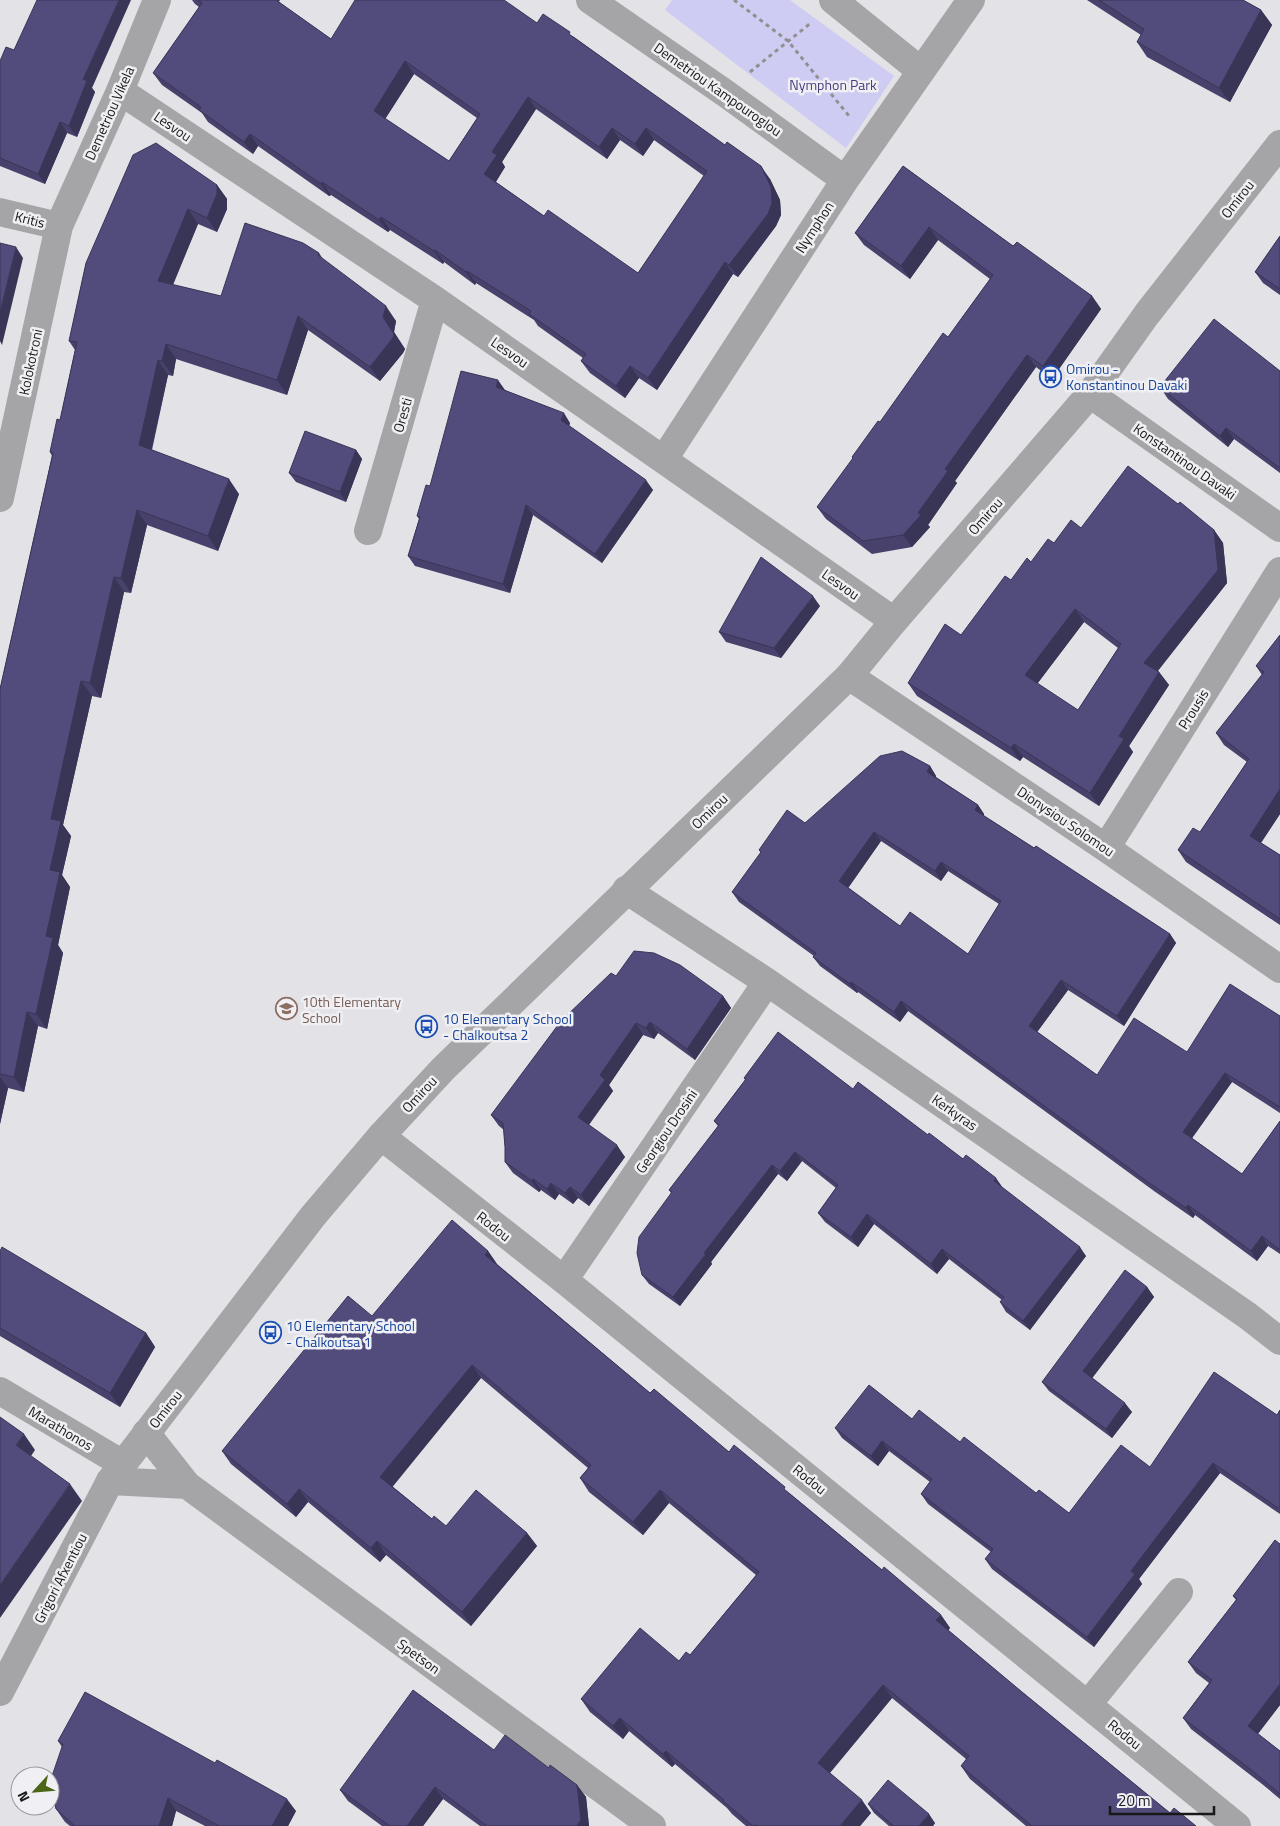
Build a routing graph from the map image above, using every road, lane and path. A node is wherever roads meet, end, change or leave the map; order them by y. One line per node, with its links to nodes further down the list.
1 (157, 0): 9 (street, Demetriou Vikela)
2 (590, 0): 6 (street, Demetriou Kampouroglou)
3 (734, 0): 7 (path)
4 (971, 0): 8 (street, Nymphon)
5 (834, 1): 7 (path); 8 (street)
6 (620, 9): 10 (street, Demetriou Kampouroglou)
7 (788, 42): 10 (path); 11 (path)
8 (921, 71): 13 (street, Nymphon)
9 (120, 90): 15 (street, Demetriou Vikela); 16 (street, Lesvou)
10 (725, 93): 13 (street, Demetriou Kampouroglou)
11 (849, 116)
12 (1280, 144): 17 (street, Omirou)
13 (845, 180): 18 (street, Nymphon)
14 (0, 212): 15 (street, Kritis)
15 (59, 226): 19 (street, Kolokotroni)
16 (435, 300): 18 (street, Lesvou); 21 (street, Oresti)
17 (1090, 394): 20 (street, Konstantinou Davaki); 23 (street, Omirou)
18 (664, 459): 23 (street, Lesvou)
19 (0, 498)
20 (1280, 528)
21 (368, 531)
22 (1280, 571): 25 (street, Prousis)
23 (894, 621): 24 (street, Omirou)
24 (849, 676): 25 (street, Dionysiou Solomou); 26 (street, Omirou)
25 (1106, 848): 27 (street, Dionysiou Solomou)
26 (626, 890): 28 (street, Kerkyras); 29 (street, Omirou)
27 (1280, 969)
28 (767, 982): 30 (street, Georgiou Drosini); 31 (street, Kerkyras)
29 (381, 1136): 30 (street, Rodou); 33 (street, Omirou)
30 (564, 1280): 38 (street, Rodou)
31 (1280, 1341)
32 (0, 1391): 34 (street, Marathonos)
33 (146, 1433): 34 (street, Omirou); 35 (street, Spetson)
34 (116, 1473): 35 (street); 37 (street, Grigori Afxentiou)
35 (187, 1485): 39 (street, Spetson)
36 (1179, 1592): 38 (street)
37 (0, 1692)
38 (1088, 1704): 40 (street, Rodou)
39 (635, 1821)
40 (1237, 1826)

